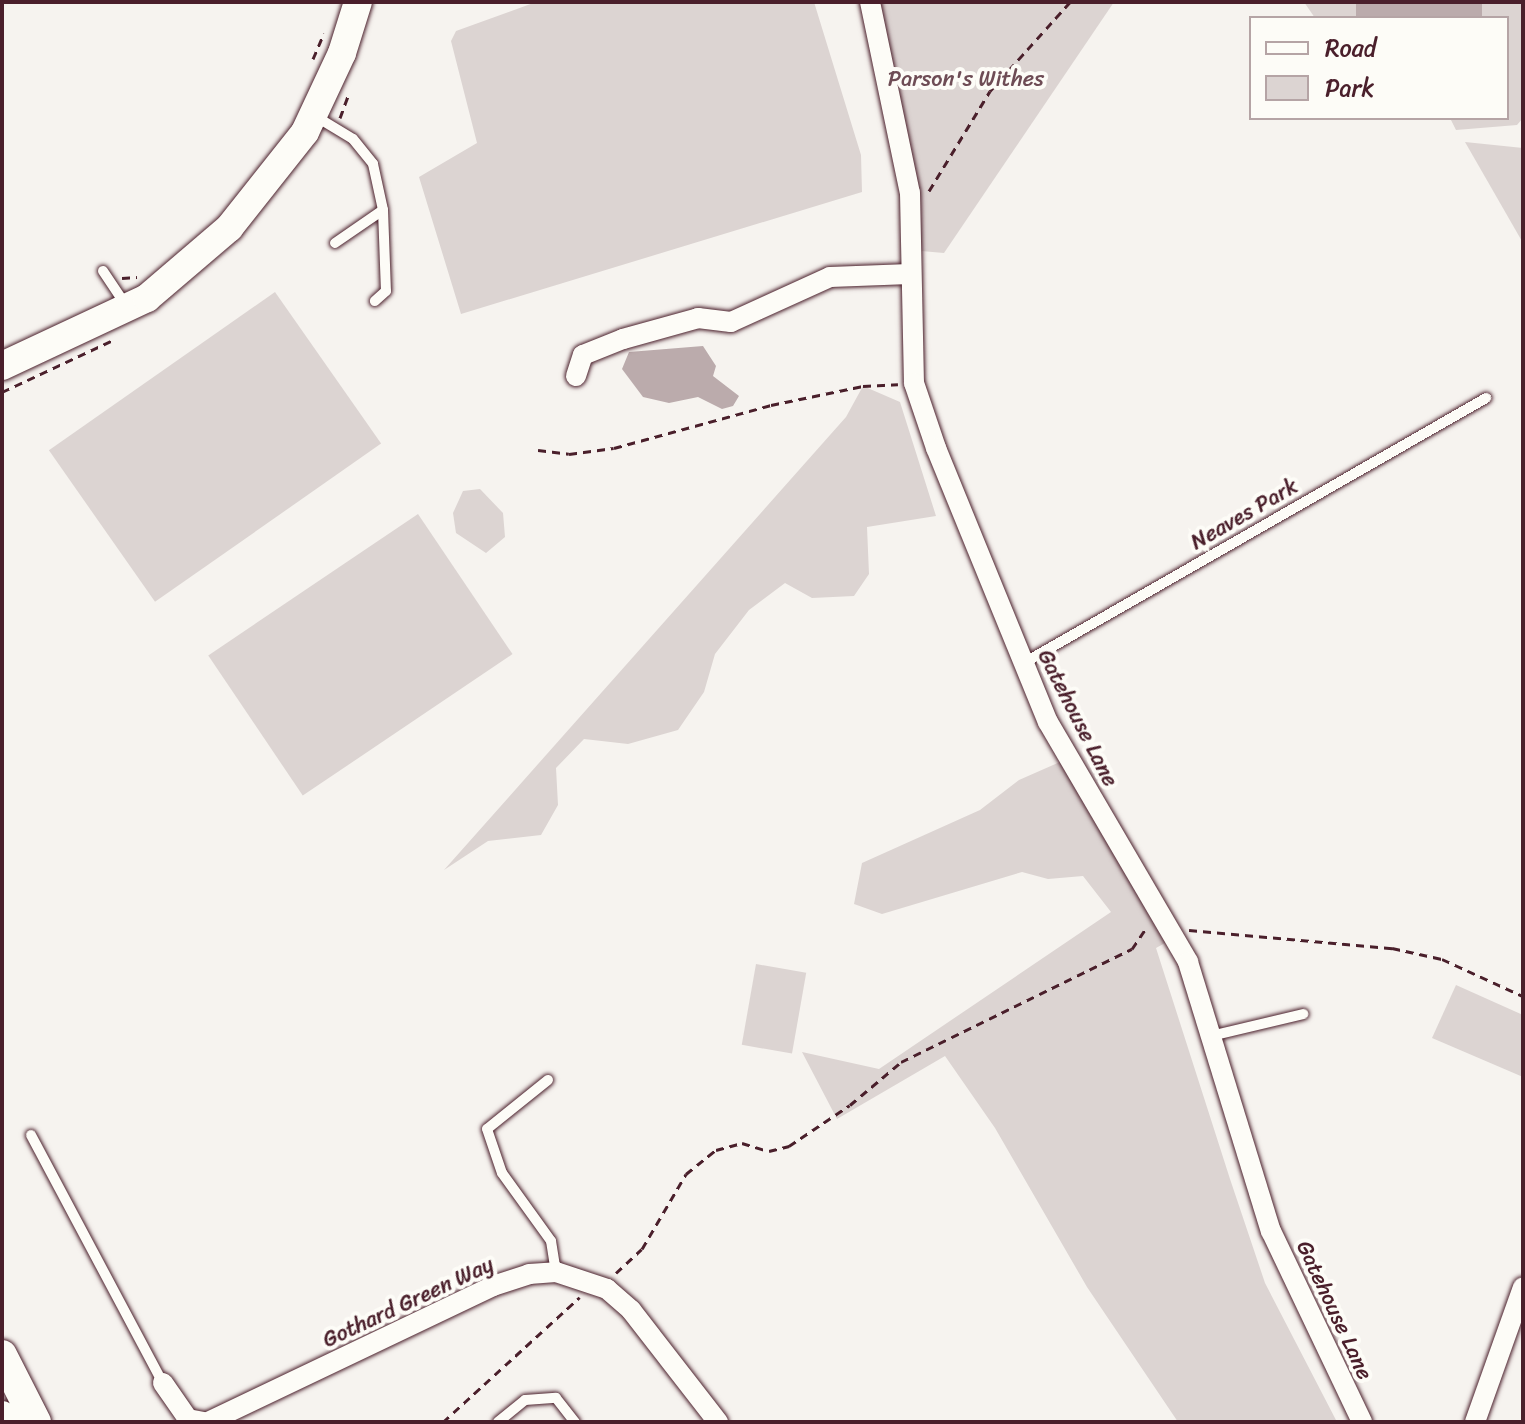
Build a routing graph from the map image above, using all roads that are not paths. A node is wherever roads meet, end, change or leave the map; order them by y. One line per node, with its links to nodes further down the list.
1 (358, 2): 3 (street)
2 (870, 2): 7 (street, Gatehouse Lane)
3 (313, 115): 4 (lane); 9 (street)
4 (383, 210): 5 (lane); 8 (lane)
5 (335, 243)
6 (103, 271): 9 (lane)
7 (910, 274): 11 (street); 13 (street, Gatehouse Lane)
8 (375, 301)
9 (128, 309): 10 (street)
10 (2, 366)
11 (576, 376)
12 (1486, 398): 13 (lane, Neaves Park)
13 (1022, 664): 15 (street, Gatehouse Lane)
14 (1303, 1014): 15 (lane)
15 (1211, 1036): 29 (street, Gatehouse Lane)
16 (548, 1080): 18 (lane)
17 (31, 1135): 21 (lane)
18 (556, 1272): 25 (street, Gothard Green Way); 28 (street, Gothard Green Way)
19 (1523, 1287): 30 (street)
20 (2, 1355): 24 (main road)
21 (163, 1383): 25 (street, Gothard Green Way)
22 (2, 1416): 23 (main road)
23 (5, 1422)
24 (36, 1422)
25 (206, 1422)
26 (498, 1422): 27 (lane)
27 (575, 1422)
28 (718, 1422)
29 (1362, 1422)
30 (1475, 1422)

